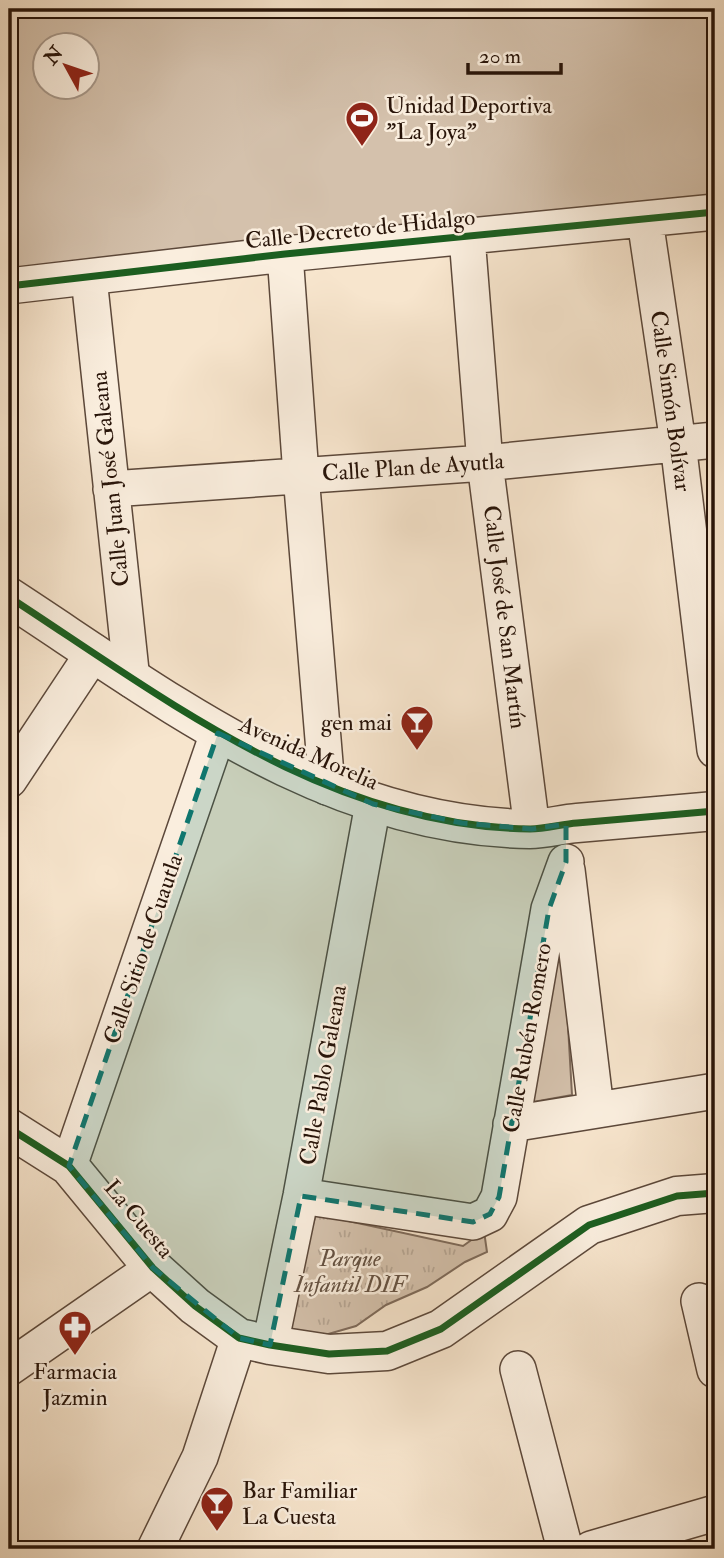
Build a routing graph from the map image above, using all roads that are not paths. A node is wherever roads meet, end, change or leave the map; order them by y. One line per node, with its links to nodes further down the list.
1 (715, 212): 2 (street, Calle Decreto de Hidalgo)
2 (645, 219): 3 (street, Calle Decreto de Hidalgo); 8 (street, Calle Simón Bolívar)
3 (467, 237): 4 (street, Calle Decreto de Hidalgo); 9 (street, Calle José de San Martín)
4 (285, 254): 5 (street, Calle Decreto de Hidalgo); 10 (street)
5 (89, 278): 6 (street, Calle Decreto de Hidalgo); 11 (street, Calle Juan José Galeana)
6 (9, 286)
7 (715, 440): 8 (street, Calle Plan de Ayutla)
8 (678, 443): 9 (street, Calle Plan de Ayutla); 16 (street, Calle Simón Bolívar)
9 (485, 463): 10 (street, Calle Plan de Ayutla); 21 (street, Calle José de San Martín)
10 (301, 475): 11 (street, Calle Plan de Ayutla); 18 (street)
11 (111, 489): 14 (street, Calle Juan José Galeana)
12 (9, 597): 13 (street, Avenida Morelia)
13 (94, 652): 14 (street, Avenida Morelia); 17 (street)
14 (132, 680): 15 (street, Avenida Morelia)
15 (218, 733): 18 (street, Avenida Morelia); 27 (street, Calle Sitio de Cuautla)
16 (715, 750)
17 (9, 780)
18 (327, 787): 19 (street, Avenida Morelia)
19 (373, 804): 21 (street, Avenida Morelia); 29 (street, Calle Pablo Galeana)
20 (715, 811): 21 (street, Avenida Morelia)
21 (549, 826): 22 (street, Calle José de San Martín)
22 (566, 862): 24 (street, Calle José de San Martín); 25 (street, Calle Rubén Romero)
23 (715, 1091): 24 (street)
24 (596, 1109): 25 (street)
25 (511, 1124): 29 (street, Calle Rubén Romero)
26 (9, 1128): 27 (street, La Cuesta)
27 (69, 1166): 30 (street, La Cuesta)
28 (715, 1193): 32 (street)
29 (301, 1196): 32 (street, Calle Pablo Galeana)
30 (153, 1268): 32 (street, La Cuesta); 33 (street)
31 (699, 1301): 35 (street)
32 (255, 1342): 37 (street, Calle Pablo Galeana)
33 (9, 1368)
34 (518, 1370): 38 (street)
35 (715, 1370)
36 (715, 1513): 39 (street)
37 (155, 1549)
38 (565, 1549)
39 (591, 1549)

